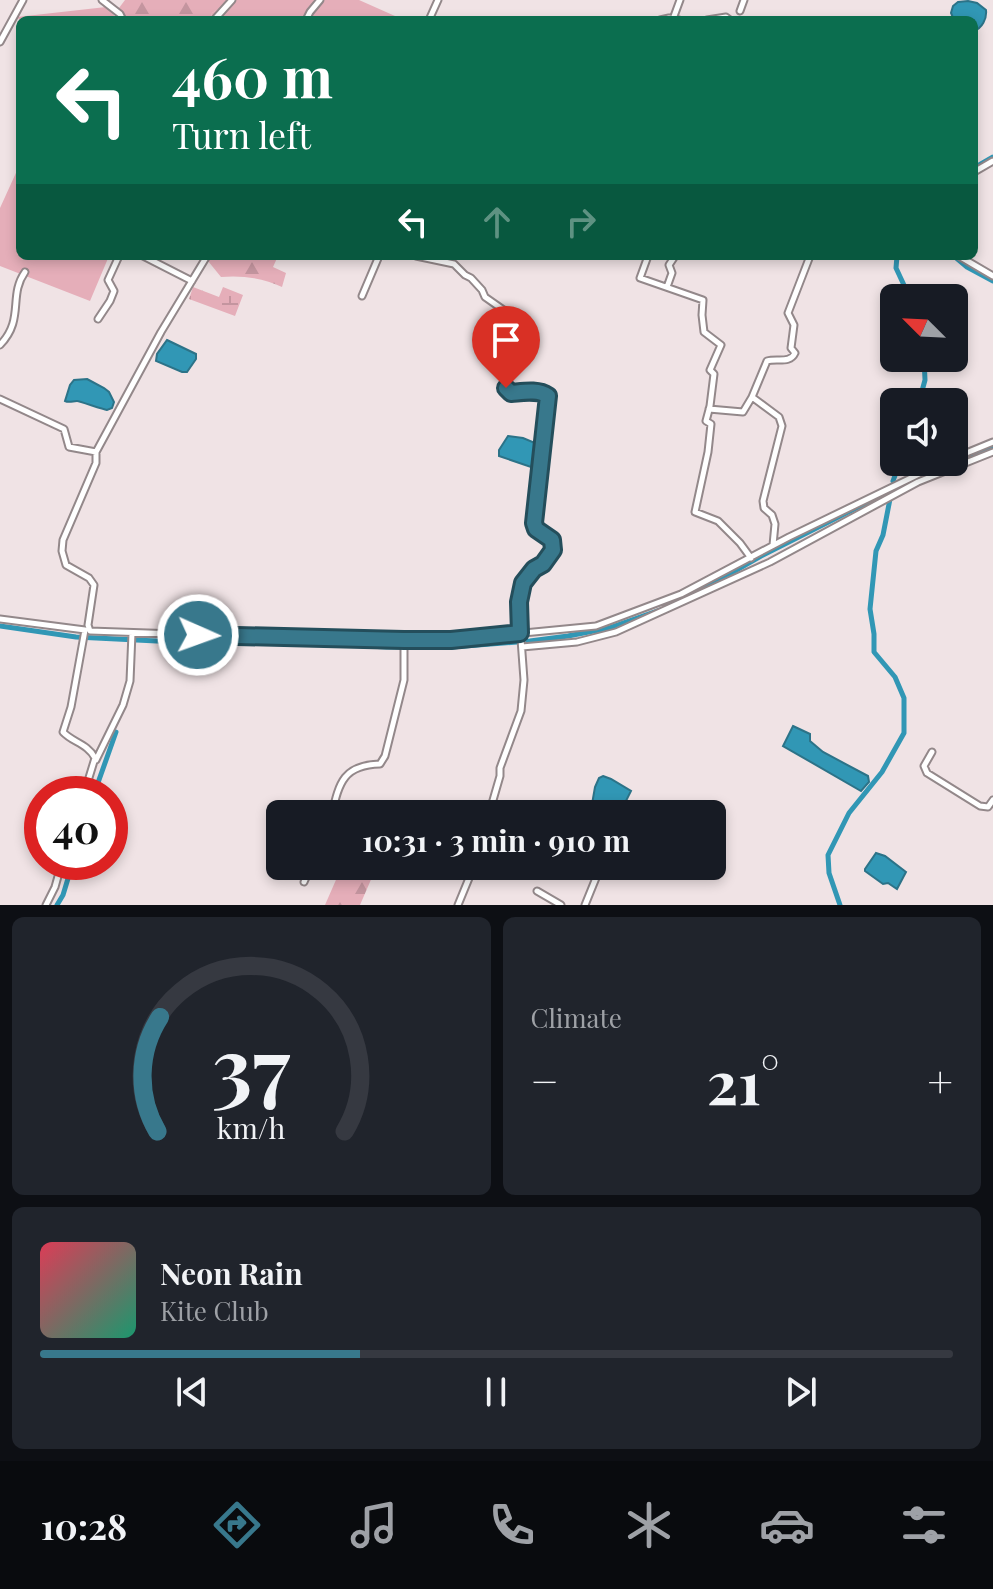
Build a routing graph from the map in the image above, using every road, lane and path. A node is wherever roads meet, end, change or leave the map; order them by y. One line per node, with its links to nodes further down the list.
1 (23, 0): 10 (street)
2 (102, 0): 7 (street)
3 (232, 0): 8 (street)
4 (320, 0): 9 (street)
5 (744, 0): 6 (street)
6 (740, 11)
7 (121, 16)
8 (218, 16)
9 (308, 16)
10 (0, 42)
11 (117, 260): 25 (street)
12 (151, 260): 22 (street)
13 (205, 260): 22 (street)
14 (377, 260): 24 (street)
15 (435, 260): 40 (street)
16 (647, 260): 23 (street)
17 (672, 260): 23 (street)
18 (808, 260): 27 (street)
19 (966, 260): 21 (street)
20 (25, 272): 26 (street)
21 (993, 276)
22 (192, 281): 31 (street)
23 (667, 287): 29 (street)
24 (362, 296)
25 (98, 319)
26 (0, 345)
27 (752, 397): 29 (street); 35 (street)
28 (0, 399): 31 (street)
29 (709, 409): 36 (street)
30 (993, 442): 32 (street)
31 (96, 452): 38 (street)
32 (968, 452)
33 (993, 452): 42 (street)
34 (916, 476): 35 (street)
35 (773, 546): 36 (street)
36 (751, 558): 40 (street)
37 (0, 619): 38 (street)
38 (87, 631): 39 (street); 44 (street)
39 (132, 633): 41 (street); 44 (street)
40 (520, 633): 41 (street); 42 (street)
41 (404, 640): 46 (street)
42 (522, 647): 47 (street)
43 (932, 752): 48 (street)
44 (93, 768): 45 (street)
45 (90, 776)
46 (336, 800)
47 (493, 800)
48 (993, 800)
49 (57, 880): 53 (street)
50 (468, 880): 54 (street)
51 (595, 880): 56 (street)
52 (537, 891): 55 (street)
53 (46, 905)
54 (458, 905)
55 (561, 905)
56 (585, 905)

